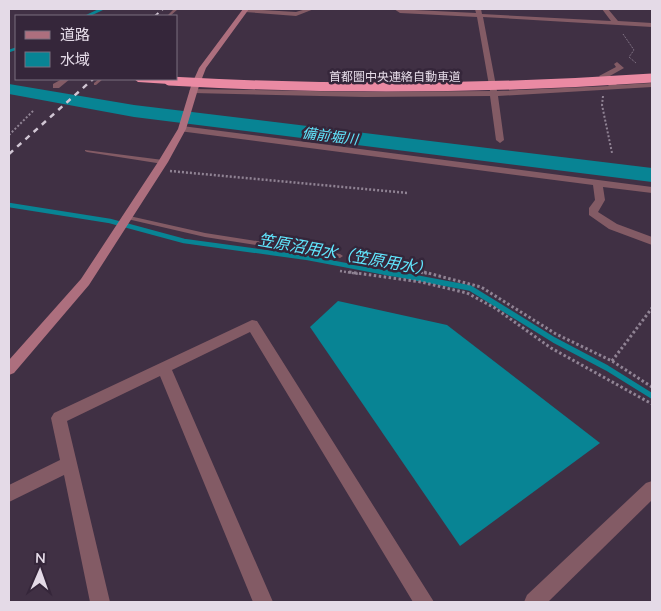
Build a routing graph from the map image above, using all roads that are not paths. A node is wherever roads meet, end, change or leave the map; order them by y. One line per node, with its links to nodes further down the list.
1 (245, 9): 2 (street); 19 (street)
2 (311, 9)
3 (397, 9): 5 (street)
4 (606, 9): 6 (street)
5 (478, 12): 6 (street); 20 (street)
6 (616, 23): 7 (street)
7 (652, 25)
8 (617, 64): 18 (street)
9 (652, 69): 10 (highway, 首都圏中央連絡自動車道)
10 (178, 74)
11 (652, 78): 14 (highway, 首都圏中央連絡自動車道, bridge)
12 (65, 80): 17 (street)
13 (100, 80): 15 (lane)
14 (155, 80)
15 (95, 84)
16 (652, 85): 18 (street)
17 (56, 86)
18 (615, 88): 20 (street)
19 (193, 91): 20 (street); 21 (street)
20 (494, 95): 22 (street)
21 (182, 129): 24 (street); 25 (street)
22 (500, 140)
23 (87, 150): 24 (lane)
24 (163, 162): 27 (street)
25 (598, 182): 26 (street); 28 (street)
26 (652, 190)
27 (125, 218): 29 (lane); 31 (street)
28 (652, 241)
29 (340, 256)
30 (164, 368): 32 (street); 36 (street); 37 (street)
31 (9, 369)
32 (69, 464): 34 (street); 35 (street)
33 (652, 489): 38 (street)
34 (9, 494)
35 (100, 602)
36 (264, 602)
37 (424, 602)
38 (534, 602)

